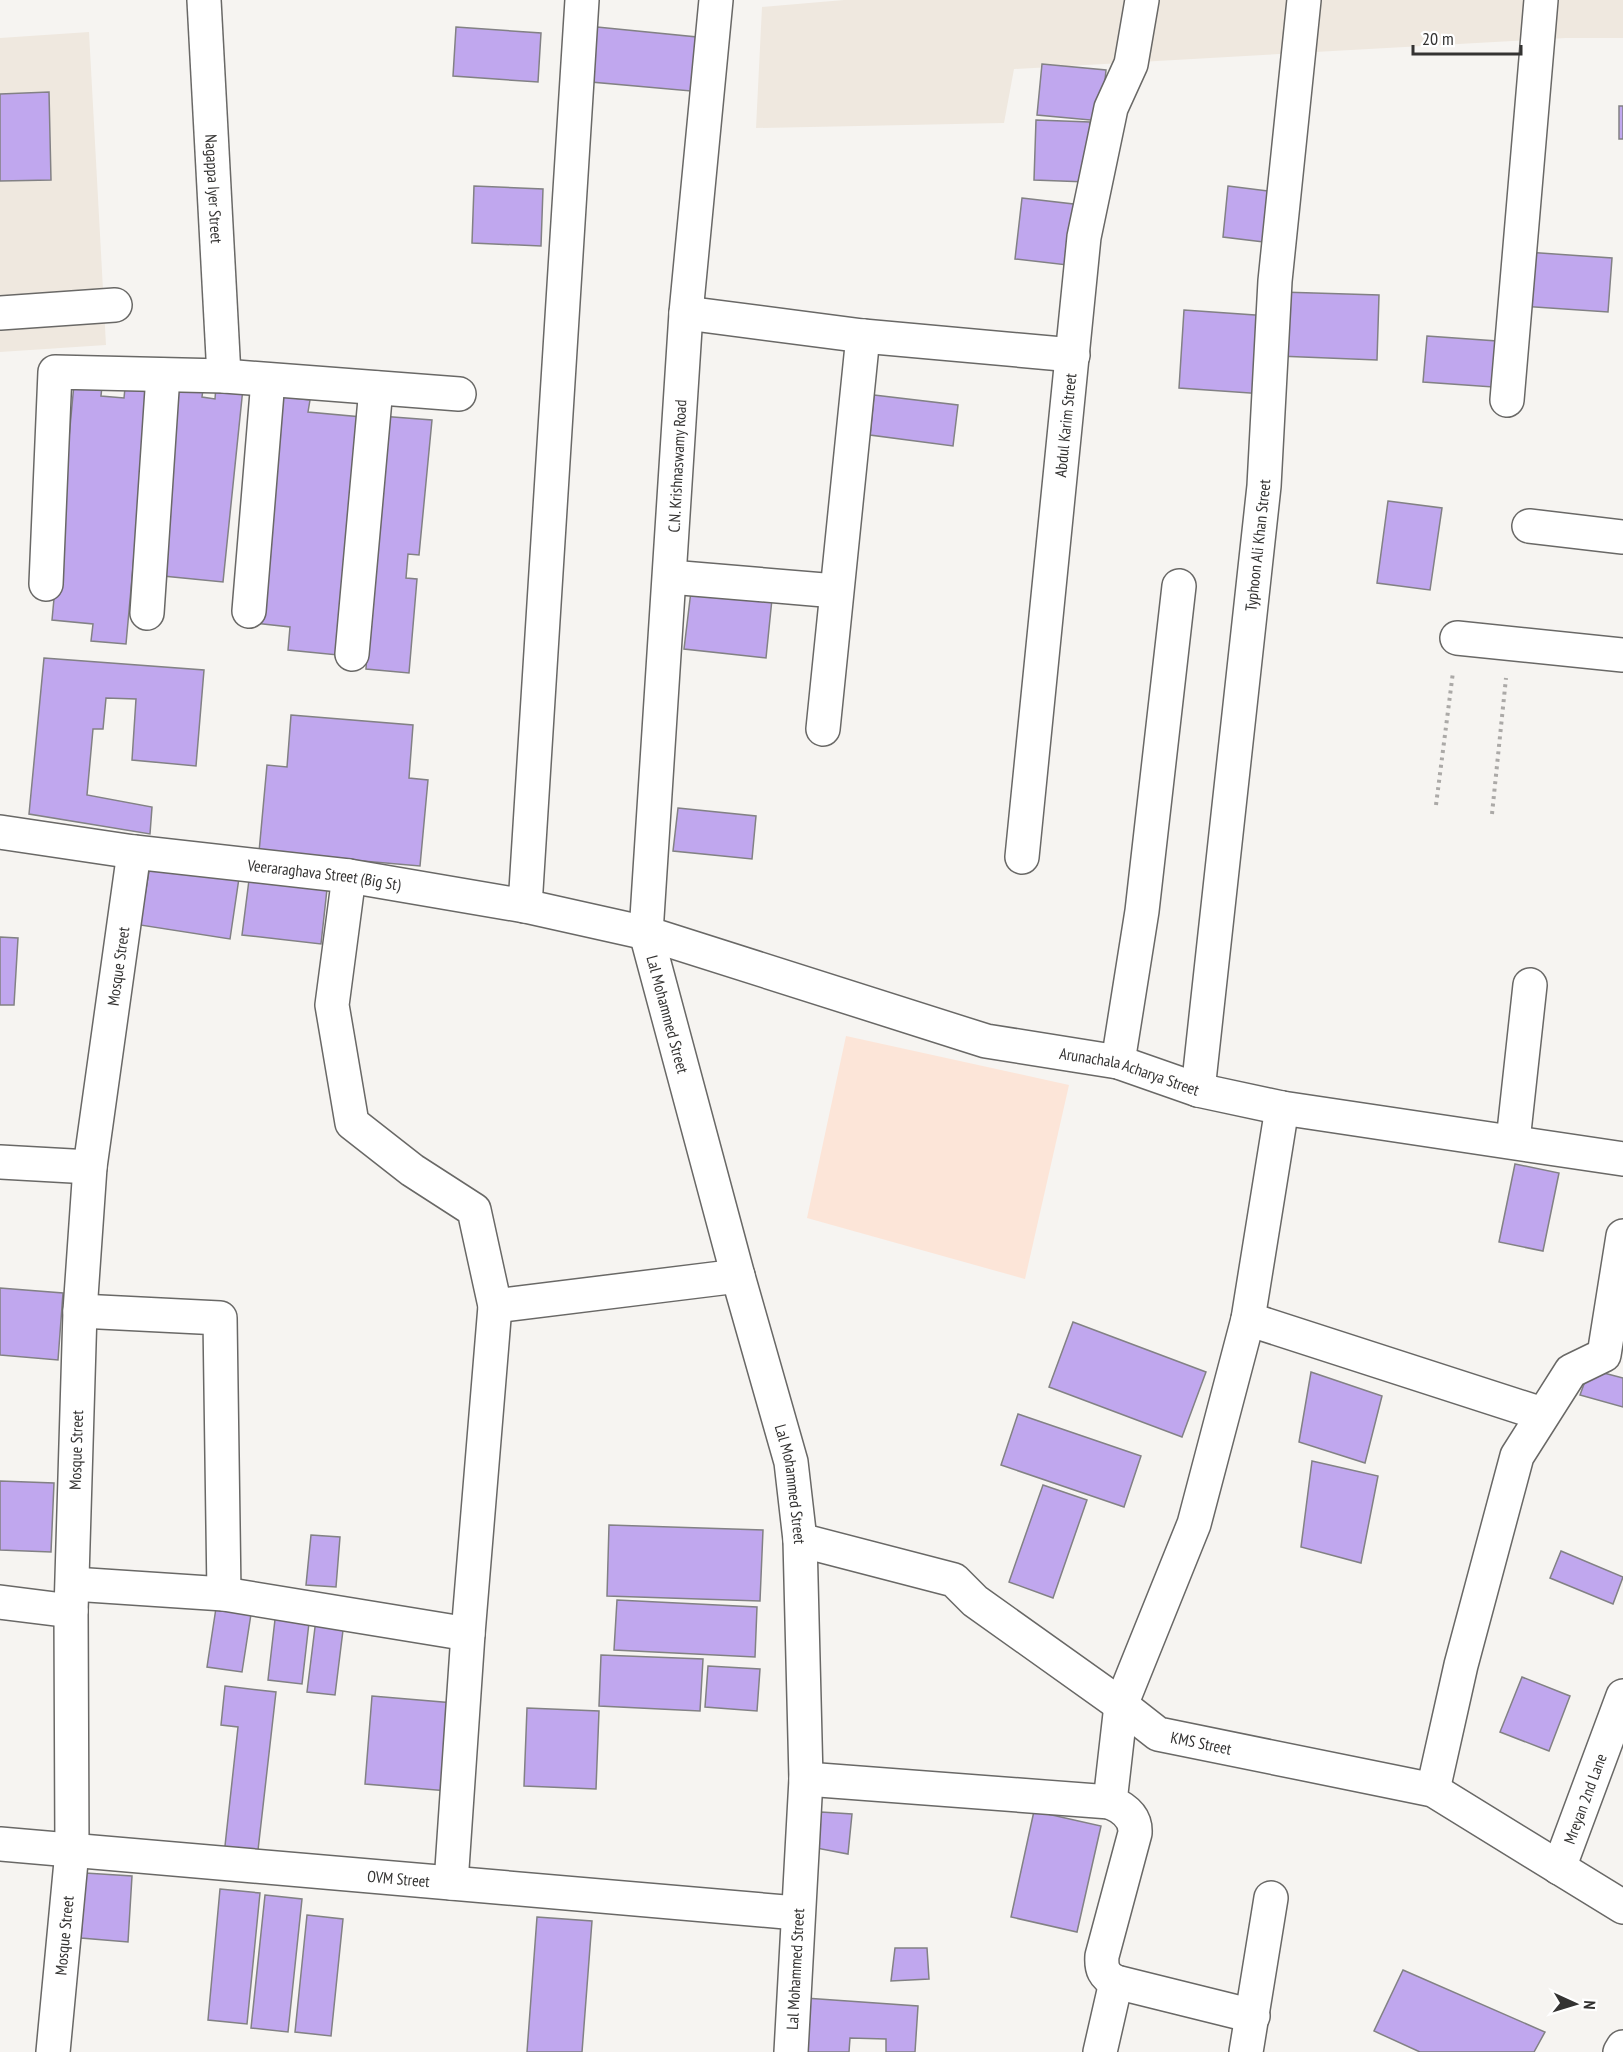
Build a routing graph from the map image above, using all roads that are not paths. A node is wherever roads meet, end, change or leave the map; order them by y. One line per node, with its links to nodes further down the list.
1 (204, 0): 13 (street, Nagappa Iyer Street)
2 (582, 0): 34 (street)
3 (716, 0): 9 (street, C.N. Krishnaswamy Road)
4 (1142, 0): 11 (street, Abdul Karim Street)
5 (1304, 0): 38 (street, Typhoon Ali Khan Street)
6 (1541, 0): 17 (street)
7 (114, 305): 8 (street)
8 (0, 313)
9 (686, 313): 10 (street); 20 (street, C.N. Krishnaswamy Road)
10 (863, 336): 11 (street); 23 (street)
11 (1073, 355): 32 (street, Abdul Karim Street)
12 (163, 375): 13 (street); 21 (street); 25 (street)
13 (224, 376): 14 (street)
14 (268, 380): 15 (street); 24 (street)
15 (376, 388): 16 (street); 27 (street)
16 (459, 394)
17 (1507, 400)
18 (1529, 526): 19 (street)
19 (1623, 537)
20 (670, 577): 23 (street); 35 (street, C.N. Krishnaswamy Road)
21 (46, 584)
22 (1179, 586): 37 (street)
23 (836, 591): 29 (street)
24 (249, 611)
25 (147, 613)
26 (1457, 638): 28 (street)
27 (352, 654)
28 (1623, 655)
29 (823, 729)
30 (0, 832): 31 (street, Veeraraghava Street (Big St))
31 (134, 852): 33 (street, Veeraraghava Street (Big St)); 43 (street, Mosque Street)
32 (1022, 857)
33 (349, 876): 34 (street, Veeraraghava Street (Big St)); 46 (street)
34 (525, 906): 35 (street, Veeraraghava Street (Big St))
35 (646, 933): 37 (street, Arunachala Acharya Street); 45 (street, Lal Mohammed Street)
36 (1530, 985): 40 (street)
37 (1118, 1062): 38 (street, Arunachala Acharya Street)
38 (1198, 1090): 39 (street, Arunachala Acharya Street)
39 (1282, 1108): 40 (street, Arunachala Acharya Street); 48 (street)
40 (1513, 1141): 41 (street, Arunachala Acharya Street)
41 (1623, 1159)
42 (0, 1162): 43 (street)
43 (90, 1167): 47 (street, Mosque Street)
44 (1623, 1236): 49 (street)
45 (738, 1276): 46 (street); 50 (street, Lal Mohammed Street)
46 (495, 1306): 54 (street)
47 (80, 1311): 51 (street); 52 (street, Mosque Street)
48 (1248, 1319): 49 (street); 56 (street)
49 (1542, 1414): 58 (street)
50 (800, 1540): 56 (street, KMS Street); 57 (street, Lal Mohammed Street)
51 (224, 1594): 52 (street); 54 (street)
52 (72, 1597): 53 (street); 61 (street, Mosque Street)
53 (0, 1602)
54 (468, 1634): 63 (street)
55 (1623, 1696): 62 (street, Mreyan 2nd Lane)
56 (1121, 1705): 58 (street, KMS Street); 59 (street)
57 (806, 1779): 59 (street); 66 (street, Lal Mohammed Street)
58 (1432, 1790): 62 (street, KMS Street)
59 (1110, 1802): 67 (street)
60 (0, 1844): 61 (street, OVM Street)
61 (72, 1851): 63 (street, OVM Street); 70 (street, Mosque Street)
62 (1559, 1868): 65 (street, KMS Street)
63 (451, 1883): 66 (street, OVM Street)
64 (1271, 1898): 68 (street)
65 (1623, 1907)
66 (797, 1913): 71 (street, Lal Mohammed Street)
67 (1116, 1982): 68 (street); 72 (street)
68 (1252, 2016): 73 (street)
69 (1623, 2047): 74 (street)
70 (53, 2052)
71 (790, 2052)
72 (1100, 2052)
73 (1246, 2052)
74 (1620, 2052)

